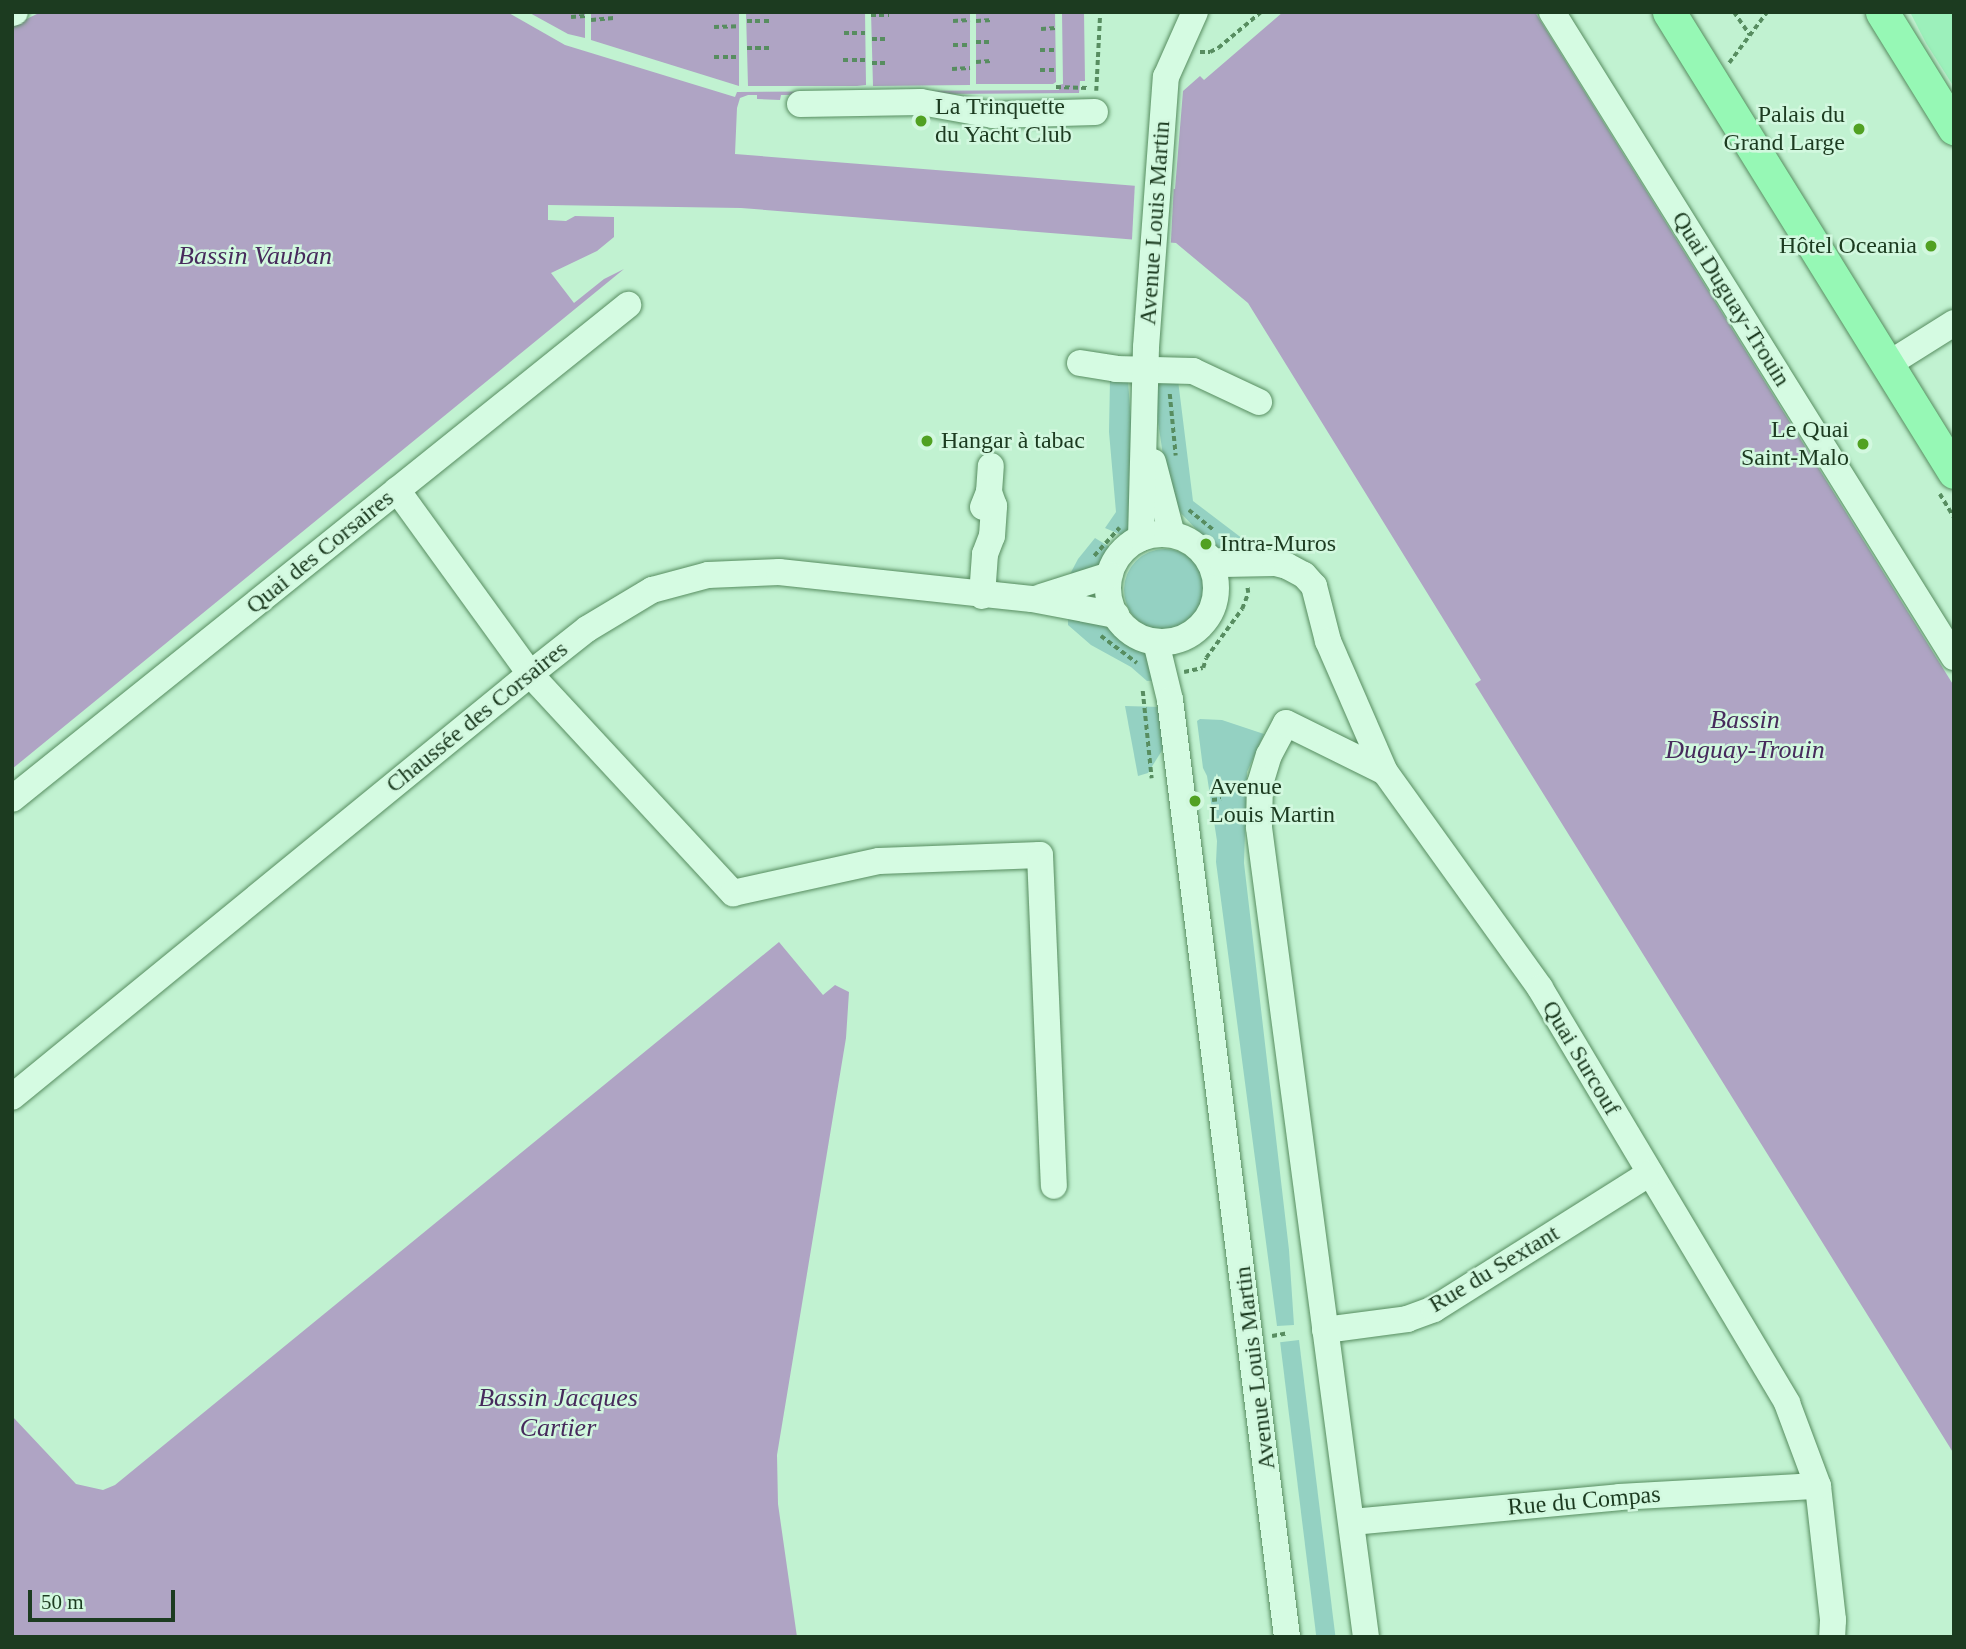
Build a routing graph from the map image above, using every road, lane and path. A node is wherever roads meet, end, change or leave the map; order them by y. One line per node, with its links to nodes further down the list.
1 (1100, 12): 55 (path)
2 (1195, 12): 61 (street, Avenue Louis Martin)
3 (1261, 12): 38 (path)
4 (1552, 12): 77 (street, Quai Duguay-Trouin)
5 (1669, 12): 60 (main road)
6 (1734, 12): 27 (path)
7 (1767, 12): 27 (path)
8 (1882, 12): 56 (main road)
9 (871, 15): 10 (path)
10 (889, 15)
11 (585, 16): 12 (path)
12 (570, 17)
13 (614, 18): 14 (path)
14 (591, 20)
15 (970, 20): 19 (path)
16 (992, 20): 20 (path)
17 (747, 21): 18 (path)
18 (770, 21)
19 (953, 21)
20 (976, 21)
21 (739, 26): 22 (path)
22 (714, 27)
23 (1056, 28): 24 (path)
24 (1041, 29)
25 (844, 33): 26 (path)
26 (865, 33)
27 (1750, 35): 50 (path)
28 (872, 39): 29 (path)
29 (889, 39)
30 (976, 42): 31 (path)
31 (992, 42)
32 (953, 45): 33 (path)
33 (970, 45)
34 (747, 48): 35 (path)
35 (771, 48)
36 (1040, 50): 37 (path)
37 (1056, 50)
38 (1210, 52)
39 (715, 57): 40 (path)
40 (739, 57)
41 (843, 60): 42 (path)
42 (865, 60)
43 (991, 61): 44 (path)
44 (976, 62)
45 (872, 63): 46 (path)
46 (889, 63)
47 (970, 68): 48 (path)
48 (952, 69)
49 (1056, 70): 51 (path)
50 (1723, 70)
51 (1040, 71)
52 (1056, 87): 53 (path)
53 (1082, 87)
54 (800, 104): 55 (street)
55 (1095, 112)
56 (1954, 128)
57 (628, 305): 66 (street, Quai des Corsaires)
58 (1954, 323): 60 (street)
59 (1080, 363): 61 (street)
60 (1887, 365): 65 (main road)
61 (1145, 369): 62 (street); 63 (street, Avenue Louis Martin)
62 (1259, 402)
63 (1145, 440): 67 (street, Avenue Louis Martin); 68 (street, Avenue Louis Martin)
64 (991, 466): 72 (street)
65 (1954, 472)
66 (397, 490): 80 (street); 84 (street, Quai des Corsaires)
67 (1172, 535): 68 (street); 69 (street)
68 (1141, 538): 70 (street)
69 (1203, 552): 71 (street); 75 (street)
70 (1110, 575): 73 (street, Chaussée des Corsaires); 74 (street)
71 (1216, 586): 75 (street); 76 (street)
72 (982, 596): 73 (street, Chaussée des Corsaires); 80 (street, Chaussée des Corsaires)
73 (1032, 599): 74 (street, Chaussée des Corsaires)
74 (1116, 615): 76 (street)
75 (1328, 641): 82 (street, Quai Surcouf)
76 (1156, 642): 93 (street, Avenue Louis Martin)
77 (1954, 657)
78 (1203, 668): 79 (path)
79 (1182, 672)
80 (530, 674): 87 (street, Chaussée des Corsaires); 89 (street)
81 (1142, 683): 83 (path)
82 (1385, 772): 88 (street, Quai Surcouf); 90 (street)
83 (1152, 779)
84 (12, 799)
85 (1221, 799): 86 (path)
86 (1212, 800)
87 (12, 1097)
88 (1650, 1173): 90 (street, Rue du Sextant); 91 (street, Quai Surcouf)
89 (1054, 1186)
90 (1325, 1330): 92 (street)
91 (1818, 1486): 92 (street, Rue du Compas); 95 (street, Quai Surcouf)
92 (1352, 1522): 94 (street)
93 (1287, 1637)
94 (1366, 1637)
95 (1832, 1637)

